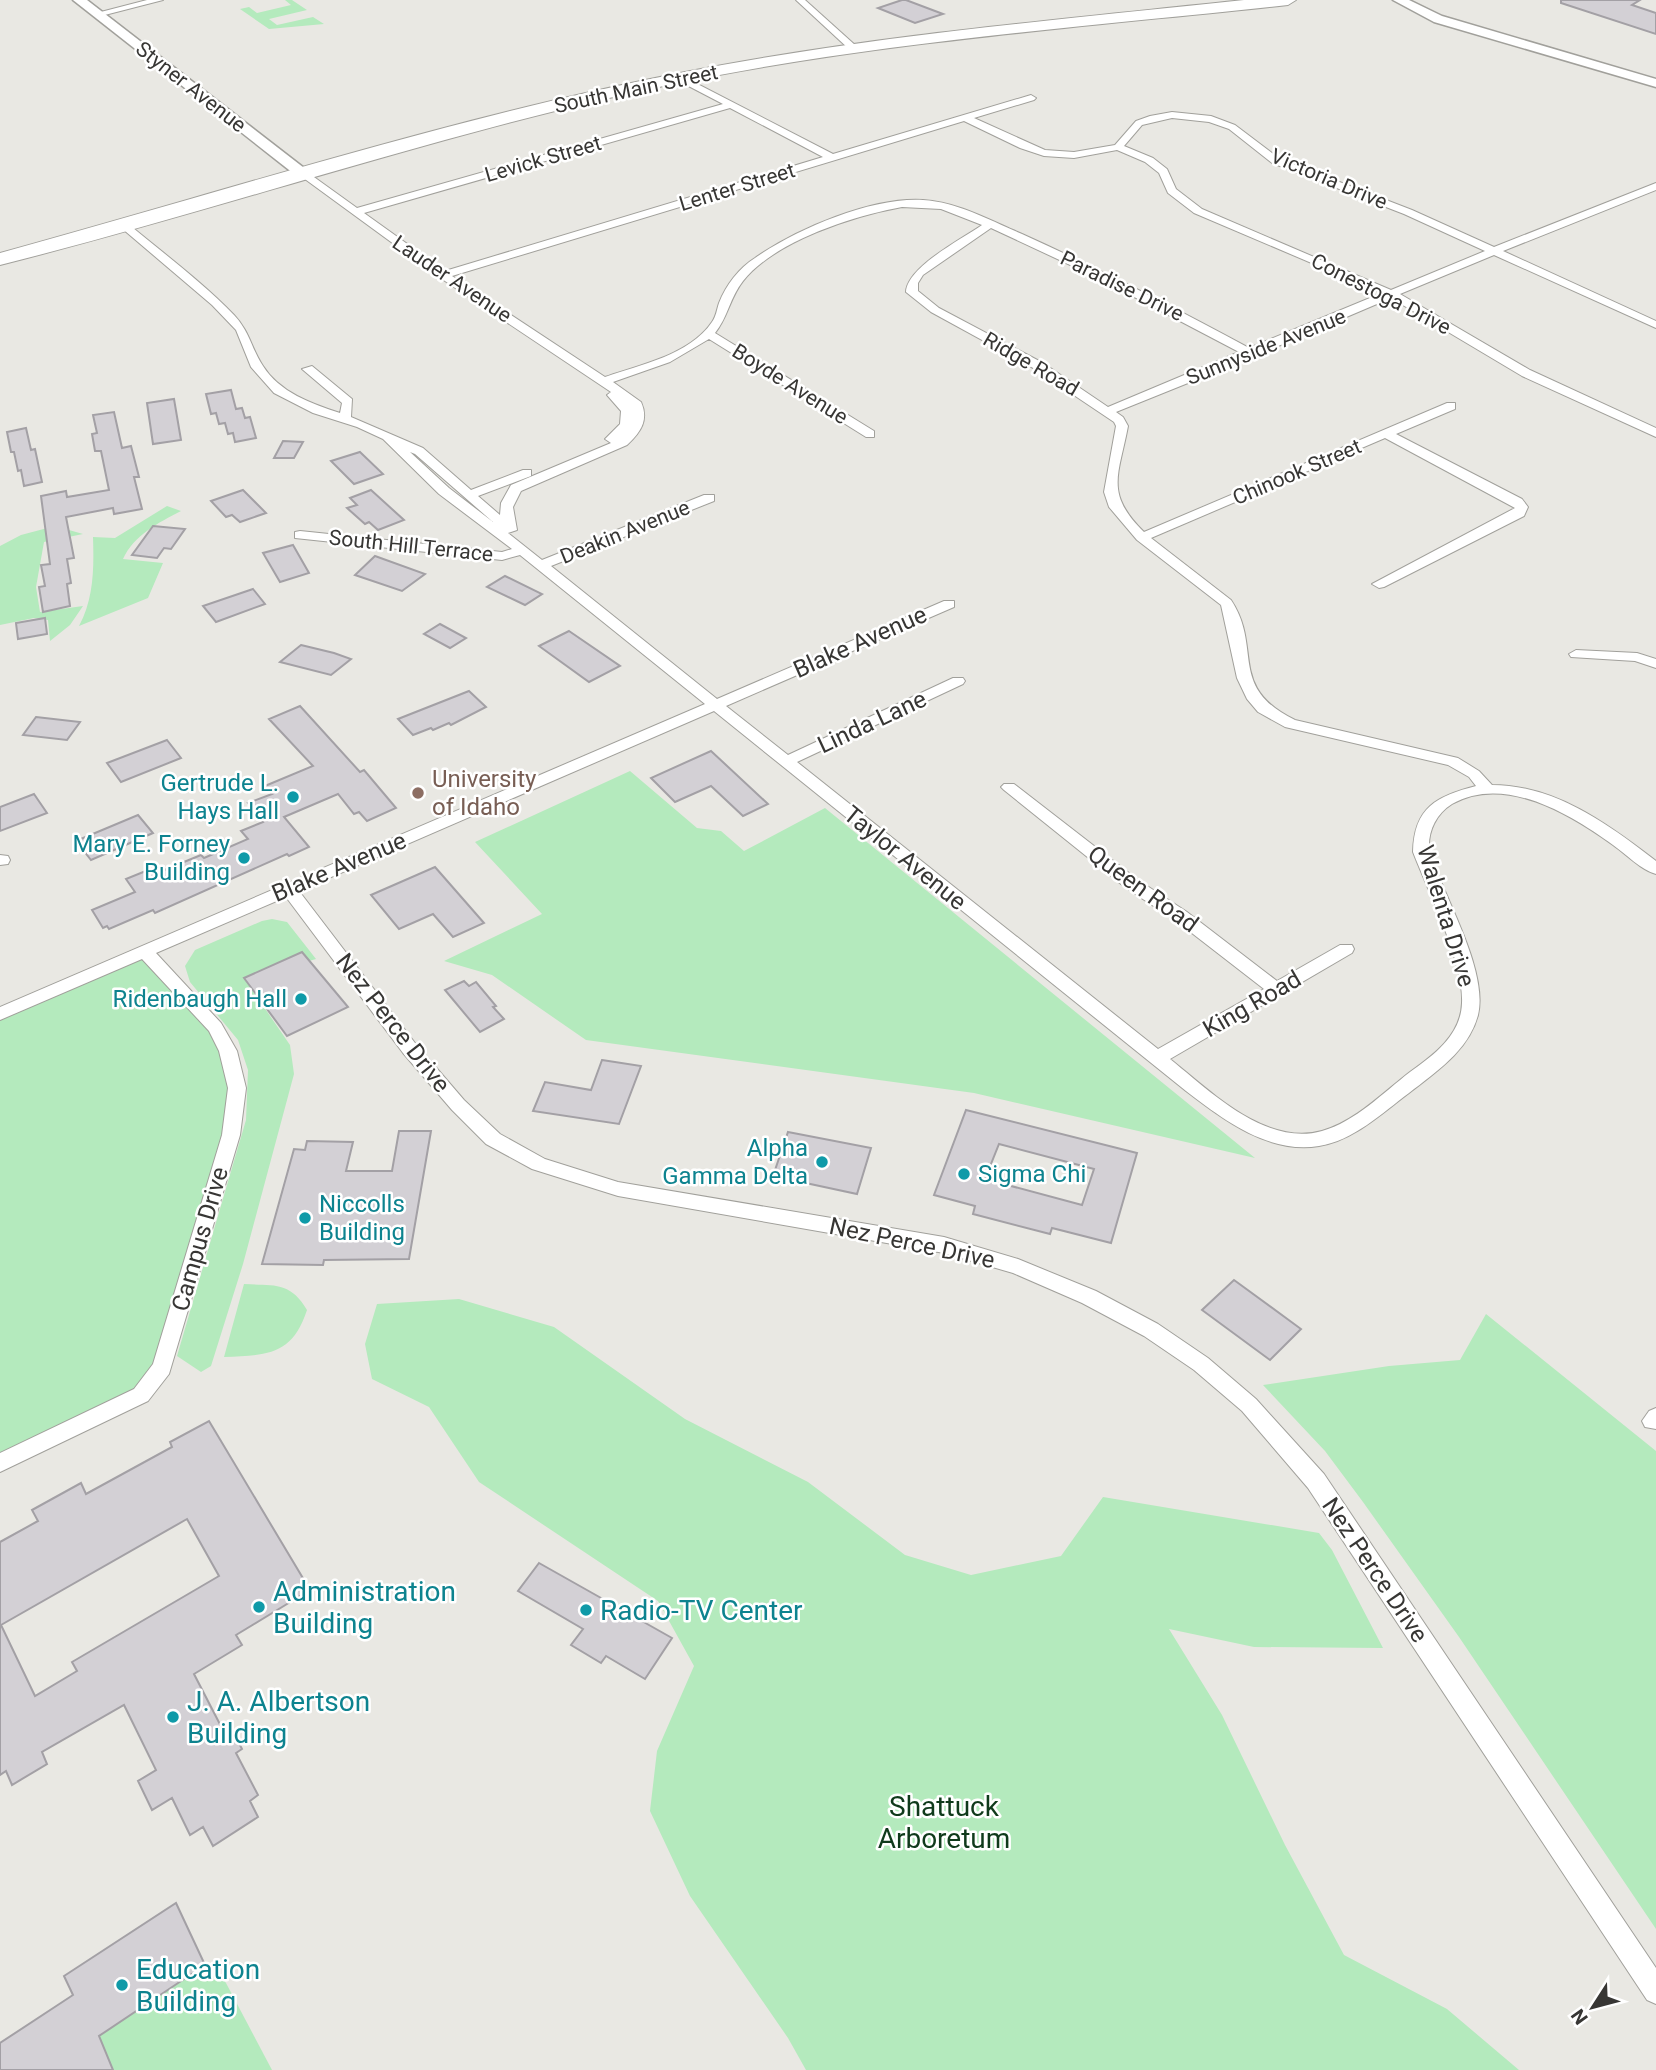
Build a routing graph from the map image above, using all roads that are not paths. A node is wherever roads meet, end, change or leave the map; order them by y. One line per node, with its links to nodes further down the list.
1 (79, 0): 6 (street, Styner Avenue)
2 (159, 0): 6 (street)
3 (800, 0): 7 (street)
4 (1288, 0): 7 (highway, South Main Street)
5 (1399, 0): 9 (street)
6 (97, 14): 15 (street, Styner Avenue)
7 (852, 47): 8 (highway, South Main Street)
8 (686, 81): 11 (street); 15 (highway, South Main Street)
9 (1656, 83)
10 (1031, 98): 12 (street, Lenter Street)
11 (731, 105): 14 (street); 17 (street, Levick Street)
12 (965, 118): 13 (street); 14 (street, Lenter Street)
13 (1118, 147): 20 (street, Victoria Drive); 23 (street, Conestoga Drive)
14 (832, 158): 22 (street, Lenter Street)
15 (303, 174): 17 (street, Lauder Avenue); 18 (highway, South Main Street)
16 (1656, 186): 20 (street, Sunnyside Avenue)
17 (355, 212): 22 (street, Lauder Avenue)
18 (123, 225): 21 (highway, South Main Street); 31 (street, Taylor Avenue)
19 (989, 225): 25 (street); 26 (street, Paradise Drive); 30 (street, Ridge Road)
20 (1494, 251): 23 (street, Sunnyside Avenue); 24 (street, Victoria Drive)
21 (0, 259)
22 (443, 275): 28 (street, Lauder Avenue)
23 (1392, 295): 26 (street, Sunnyside Avenue); 32 (street, Conestoga Drive)
24 (1656, 325)
25 (709, 334): 28 (street); 33 (street, Boyde Avenue)
26 (1251, 354): 30 (street, Sunnyside Avenue)
27 (308, 369): 31 (street)
28 (602, 382): 36 (street, Lauder Avenue); 39 (street, Lauder Avenue)
29 (1451, 406): 34 (street, Chinook Street)
30 (1108, 411): 41 (street)
31 (345, 418): 35 (street, Taylor Avenue)
32 (1656, 433)
33 (870, 434)
34 (1386, 434): 41 (street, Chinook Street); 44 (street)
35 (388, 437): 36 (street, Taylor Avenue); 38 (street, Taylor Avenue)
36 (471, 494): 38 (street); 39 (street, Taylor Avenue)
37 (709, 498): 43 (street, Deakin Avenue)
38 (473, 514): 42 (street, Taylor Avenue)
39 (509, 528): 42 (street, Taylor Avenue)
40 (300, 535): 42 (street, South Hill Terrace)
41 (1143, 537): 52 (street)
42 (522, 551): 43 (street, Taylor Avenue)
43 (541, 565): 49 (street, Taylor Avenue)
44 (1379, 584)
45 (949, 604): 49 (street, Blake Avenue)
46 (1576, 654): 47 (street)
47 (1656, 664)
48 (958, 681): 50 (street, Linda Lane)
49 (715, 706): 50 (street, Taylor Avenue); 54 (street, Blake Avenue)
50 (785, 762): 59 (street, Taylor Avenue)
51 (1010, 787): 57 (street, Queen Road)
52 (1486, 788): 53 (street, Walenta Drive); 60 (street, Walenta Drive)
53 (1656, 869)
54 (289, 889): 56 (street, Blake Avenue); 62 (street, Nez Perce Drive)
55 (1346, 949): 57 (street, King Road)
56 (145, 952): 58 (street, Blake Avenue); 61 (street, Campus Drive)
57 (1277, 990): 59 (street, King Road)
58 (0, 1014)
59 (1157, 1058): 60 (street, Taylor Avenue)
60 (1302, 1141)
61 (0, 1464)
62 (1656, 1991)

